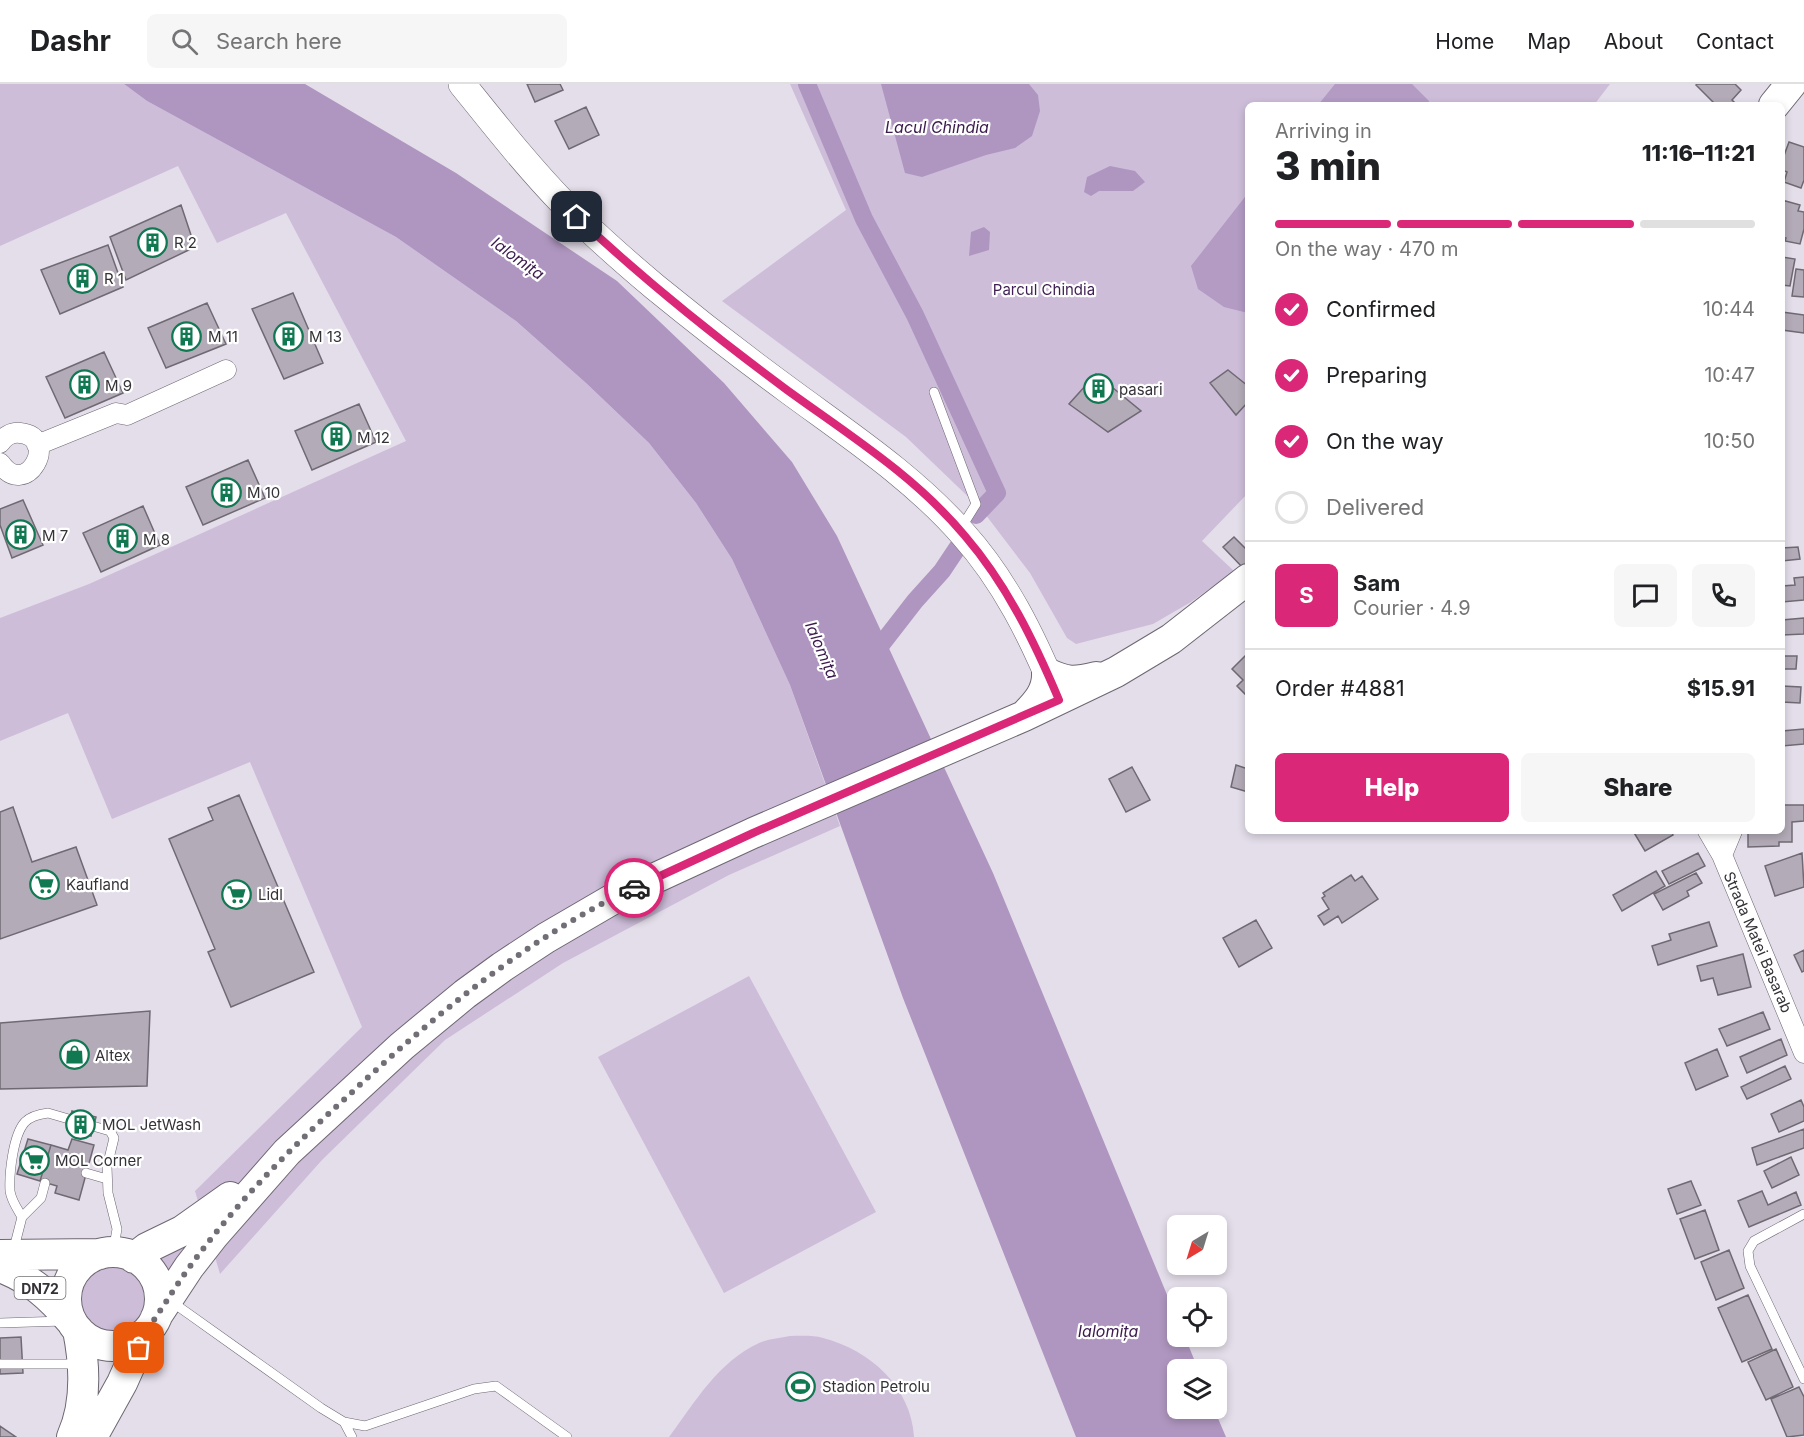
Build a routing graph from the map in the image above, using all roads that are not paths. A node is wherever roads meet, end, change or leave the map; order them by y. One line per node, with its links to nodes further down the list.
1 (462, 84): 9 (main road)
2 (1791, 84): 3 (main road)
3 (1776, 102)
4 (226, 370): 7 (street)
5 (934, 392): 9 (lane)
6 (0, 444): 7 (street)
7 (37, 445): 8 (street)
8 (0, 463)
9 (959, 530): 12 (main road)
10 (1245, 581): 11 (main road)
11 (1116, 672): 12 (main road); 13 (main road)
12 (1047, 673): 13 (main road); 14 (main road)
13 (1059, 700): 14 (main road)
14 (1024, 716): 19 (main road)
15 (1710, 834): 17 (street)
16 (1731, 834): 17 (street, Strada Matei Basarab)
17 (1722, 855): 18 (street, Strada Matei Basarab)
18 (1804, 1053)
19 (287, 1152): 25 (main road); 27 (main road)
20 (86, 1173): 21 (lane)
21 (107, 1179): 24 (lane); 25 (lane)
22 (45, 1183): 24 (lane)
23 (1804, 1214): 32 (lane)
24 (22, 1217): 26 (lane)
25 (116, 1255): 26 (main road); 27 (main road); 29 (main road)
26 (4, 1258): 29 (main road, DN72)
27 (156, 1317): 29 (main road); 33 (lane); 34 (main road)
28 (0, 1323): 29 (lane)
29 (75, 1326): 31 (main road)
30 (0, 1364): 31 (lane)
31 (84, 1365): 34 (main road)
32 (1804, 1378)
33 (344, 1422): 35 (lane); 36 (lane)
34 (80, 1432)
35 (352, 1437)
36 (567, 1437)

